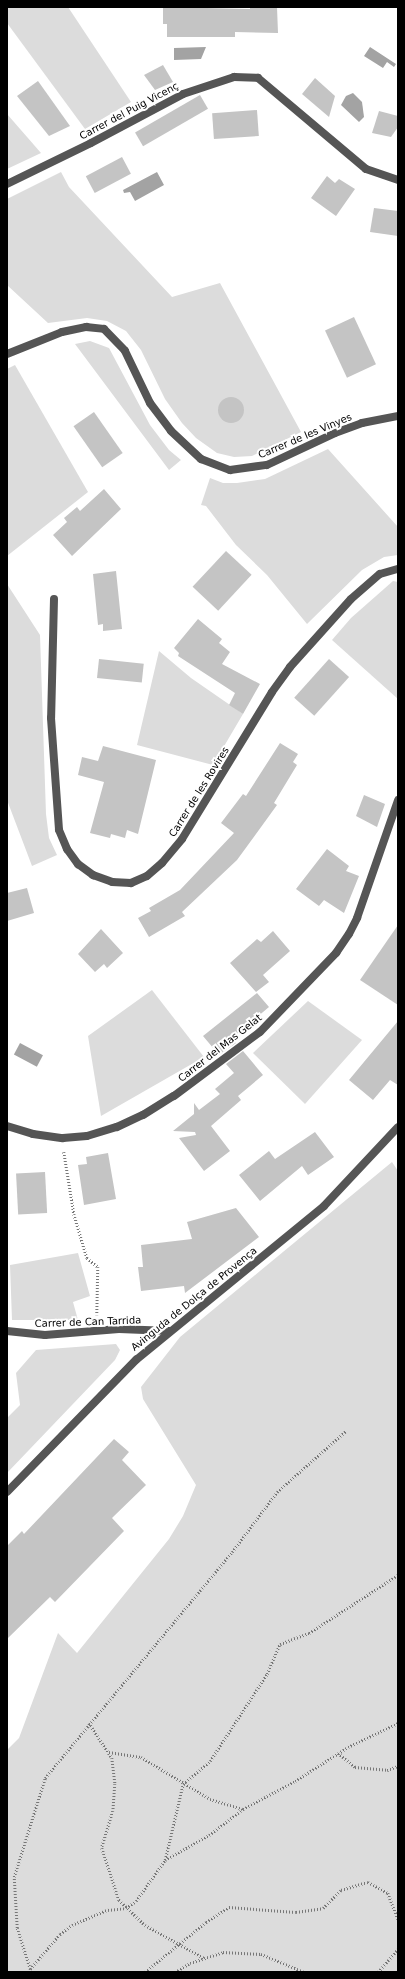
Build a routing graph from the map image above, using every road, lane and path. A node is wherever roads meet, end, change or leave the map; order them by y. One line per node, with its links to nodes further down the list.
1 (398, 180): 2 (street, Carrer del Puig Vicenç)
2 (7, 184)
3 (7, 354): 4 (street, Carrer de les Vinyes)
4 (398, 416)
5 (398, 569): 6 (street, Carrer de les Rovires)
6 (54, 599)
7 (398, 800): 8 (street, Carrer del Mas Gelat)
8 (7, 1126)
9 (398, 1127): 12 (street, Avinguda de Dolça de Provença)
10 (64, 1149): 11 (path)
11 (93, 1317)
12 (170, 1331): 13 (street, Carrer de Can Tarrida); 15 (street, Avinguda de Dolça de Provença)
13 (7, 1332)
14 (346, 1431): 17 (path)
15 (7, 1492)
16 (398, 1575): 22 (path)
17 (89, 1723): 19 (path); 30 (path)
18 (398, 1723): 20 (path)
19 (109, 1752): 22 (path); 25 (path)
20 (338, 1753): 21 (path); 23 (path)
21 (398, 1766)
22 (183, 1784): 23 (path); 24 (path)
23 (243, 1809): 24 (path)
24 (165, 1860): 25 (path)
25 (126, 1908): 27 (path); 30 (path)
26 (398, 1919): 27 (path)
27 (179, 1944): 29 (path); 31 (path)
28 (398, 1949): 34 (path)
29 (204, 1958): 32 (path); 33 (path)
30 (30, 1971)
31 (145, 1972)
32 (175, 1972)
33 (304, 1972)
34 (378, 1972)

